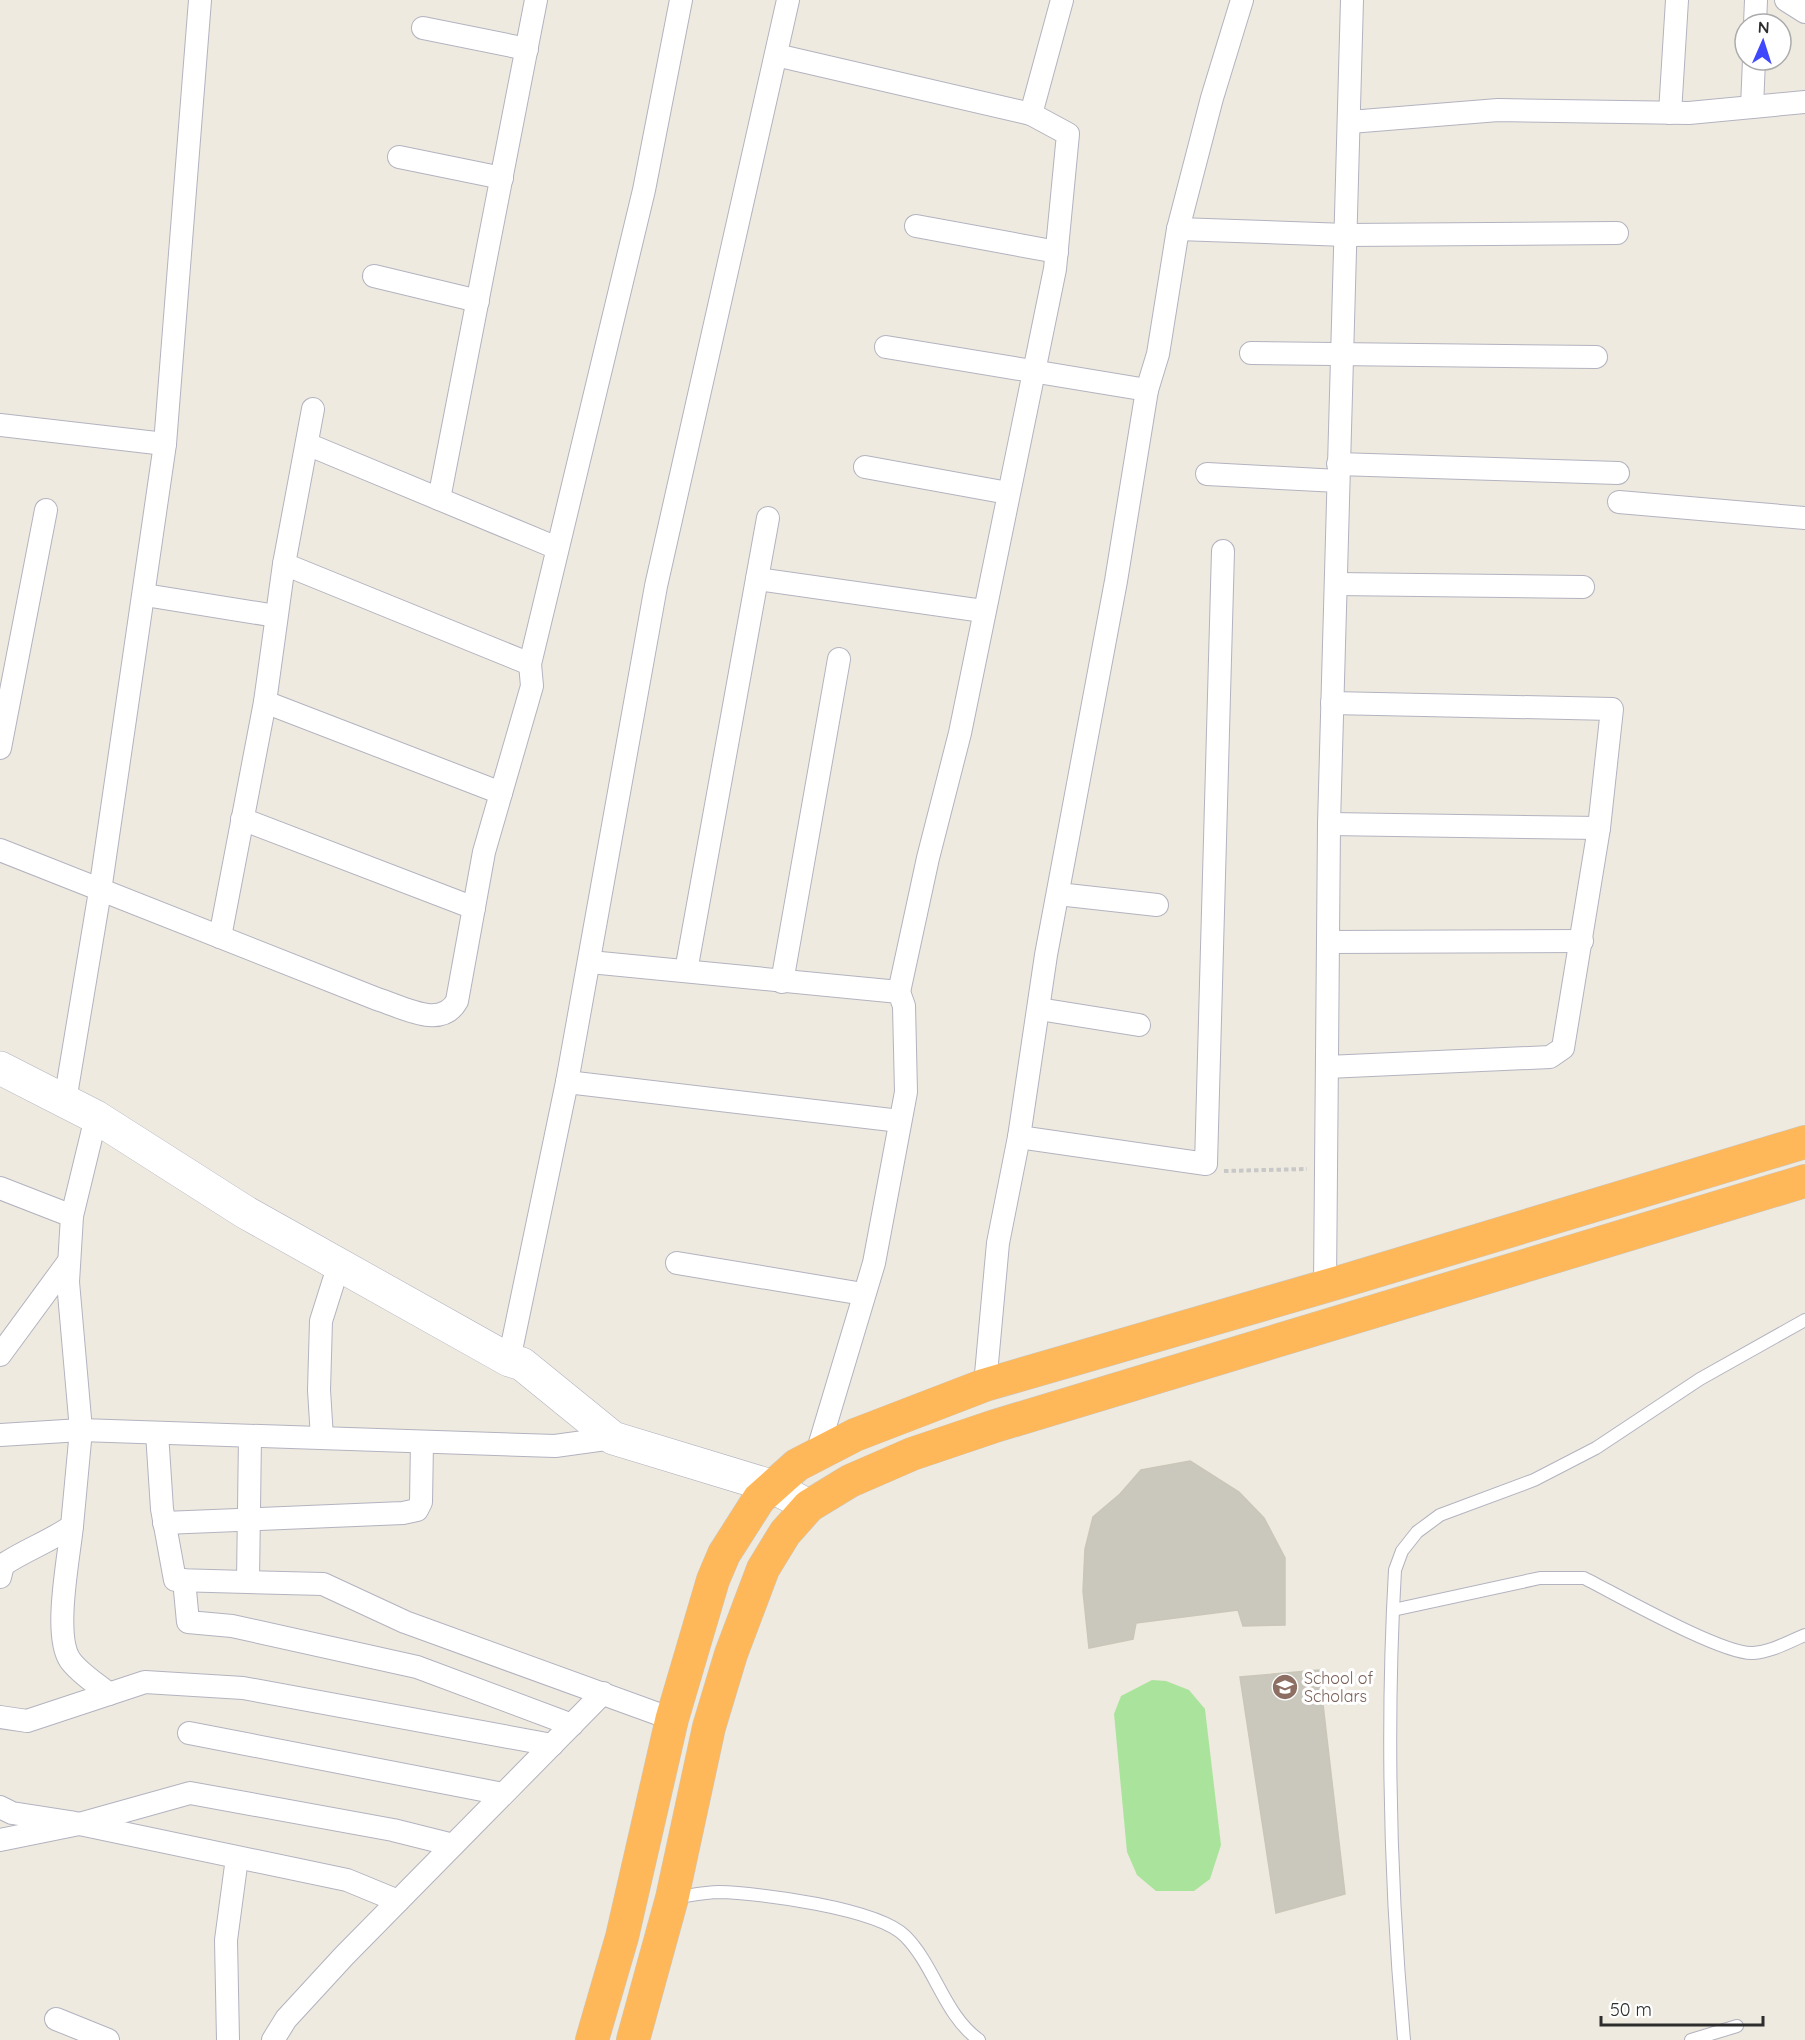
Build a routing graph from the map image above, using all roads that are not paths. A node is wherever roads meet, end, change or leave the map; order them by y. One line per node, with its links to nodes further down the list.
1 (200, 0): 37 (street)
2 (536, 0): 12 (street)
3 (681, 0): 49 (street)
4 (788, 0): 13 (street)
5 (1062, 0): 18 (street)
6 (1242, 0): 23 (street)
7 (1352, 0): 19 (street)
8 (1677, 0): 17 (street)
9 (1786, 0): 10 (street)
10 (1805, 12)
11 (423, 28): 12 (street)
12 (527, 49): 21 (street)
13 (776, 55): 18 (street); 75 (street)
14 (1753, 72): 16 (street)
15 (1805, 102): 16 (street)
16 (1752, 107): 17 (street)
17 (1670, 113): 19 (street)
18 (1031, 114): 26 (street)
19 (1350, 122): 25 (street)
20 (399, 157): 21 (street)
21 (502, 178): 28 (street)
22 (916, 226): 26 (street)
23 (1178, 229): 25 (street); 34 (street)
24 (1617, 233): 25 (street)
25 (1346, 235): 30 (street)
26 (1057, 252): 33 (street)
27 (375, 276): 28 (street)
28 (478, 300): 44 (street)
29 (886, 347): 33 (street)
30 (1344, 352): 31 (street); 32 (street); 40 (street)
31 (1251, 353)
32 (1596, 357)
33 (1033, 373): 34 (street); 43 (street)
34 (1147, 390): 69 (street)
35 (313, 409): 38 (street)
36 (0, 425): 37 (street)
37 (165, 444): 55 (street)
38 (307, 444): 44 (street); 51 (street)
39 (865, 467): 43 (street)
40 (1338, 473): 41 (street); 42 (street); 53 (street)
41 (1618, 473)
42 (1206, 474)
43 (1008, 493): 56 (street)
44 (439, 499): 49 (street)
45 (1619, 502): 48 (street)
46 (46, 510): 62 (street)
47 (768, 518): 52 (street)
48 (1805, 518)
49 (557, 548): 59 (street)
50 (1223, 551): 87 (street)
51 (284, 564): 57 (street); 59 (street)
52 (757, 579): 56 (street); 76 (street)
53 (1336, 584): 54 (street); 61 (street)
54 (1583, 587)
55 (145, 595): 57 (street); 68 (street)
56 (983, 611): 78 (street)
57 (276, 616): 60 (street)
58 (839, 659): 77 (street)
59 (530, 664): 63 (street)
60 (265, 702): 63 (street); 64 (street)
61 (1332, 703): 65 (street); 66 (street)
62 (0, 748)
63 (501, 793): 71 (street)
64 (242, 819): 71 (street); 72 (street)
65 (1329, 824): 66 (street); 74 (street)
66 (1599, 828): 73 (street)
67 (0, 850): 68 (street)
68 (100, 891): 72 (street); 84 (street)
69 (1058, 894): 70 (street); 79 (street)
70 (1157, 905)
71 (474, 908): 72 (street)
72 (220, 937)
73 (1582, 941): 74 (street); 81 (street)
74 (1328, 942): 81 (street)
75 (590, 962): 76 (street); 83 (street)
76 (686, 971): 77 (street)
77 (782, 981): 78 (street)
78 (899, 992): 86 (street)
79 (1039, 1009): 80 (street); 87 (street)
80 (1139, 1025)
81 (1326, 1067): 95 (street)
82 (0, 1068): 84 (street)
83 (567, 1082): 86 (street); 99 (street)
84 (65, 1101): 85 (street)
85 (96, 1117): 91 (street); 94 (street)
86 (900, 1121): 96 (street)
87 (1019, 1137): 100 (street)
88 (1805, 1142): 95 (highway)
89 (1805, 1181): 110 (highway)
90 (0, 1188): 91 (street)
91 (72, 1216): 92 (street)
92 (69, 1261): 98 (street); 101 (street)
93 (676, 1263): 96 (street)
94 (339, 1264): 99 (street); 105 (street)
95 (1325, 1286): 100 (highway)
96 (863, 1294): 108 (street)
97 (1805, 1320): 117 (lane)
98 (0, 1355)
99 (509, 1360): 106 (street)
100 (985, 1385): 108 (highway)
101 (81, 1430): 102 (street); 103 (street); 113 (street)
102 (157, 1433): 104 (street); 112 (street)
103 (0, 1435)
104 (250, 1436): 105 (street); 111 (street)
105 (322, 1438): 107 (street)
106 (613, 1438): 107 (street); 109 (street)
107 (422, 1442): 111 (street)
108 (817, 1453): 109 (highway)
109 (771, 1486): 110 (street); 122 (highway)
110 (809, 1506): 132 (highway)
111 (251, 1519): 112 (street); 116 (street)
112 (164, 1523): 115 (street)
113 (72, 1526): 114 (street); 120 (street)
114 (0, 1577)
115 (184, 1580): 116 (street); 123 (street)
116 (248, 1581): 119 (street)
117 (1393, 1610): 118 (lane); 142 (lane)
118 (1805, 1635)
119 (603, 1693): 122 (street); 123 (street)
120 (109, 1694): 121 (street); 125 (street)
121 (0, 1717)
122 (672, 1719): 139 (highway)
123 (572, 1725): 125 (street)
124 (189, 1733): 126 (street)
125 (552, 1745): 126 (street)
126 (503, 1794): 130 (street)
127 (0, 1808): 128 (street)
128 (79, 1824): 129 (street); 130 (street); 131 (street)
129 (0, 1839)
130 (453, 1845): 133 (street)
131 (237, 1858): 133 (street); 137 (street)
132 (672, 1898): 140 (highway); 141 (lane)
133 (398, 1901): 138 (street)
134 (56, 2019): 136 (street)
135 (1737, 2026): 143 (lane)
136 (108, 2040)
137 (228, 2040)
138 (273, 2040)
139 (592, 2040)
140 (633, 2040)
141 (979, 2040)
142 (1404, 2040)
143 (1690, 2040)

